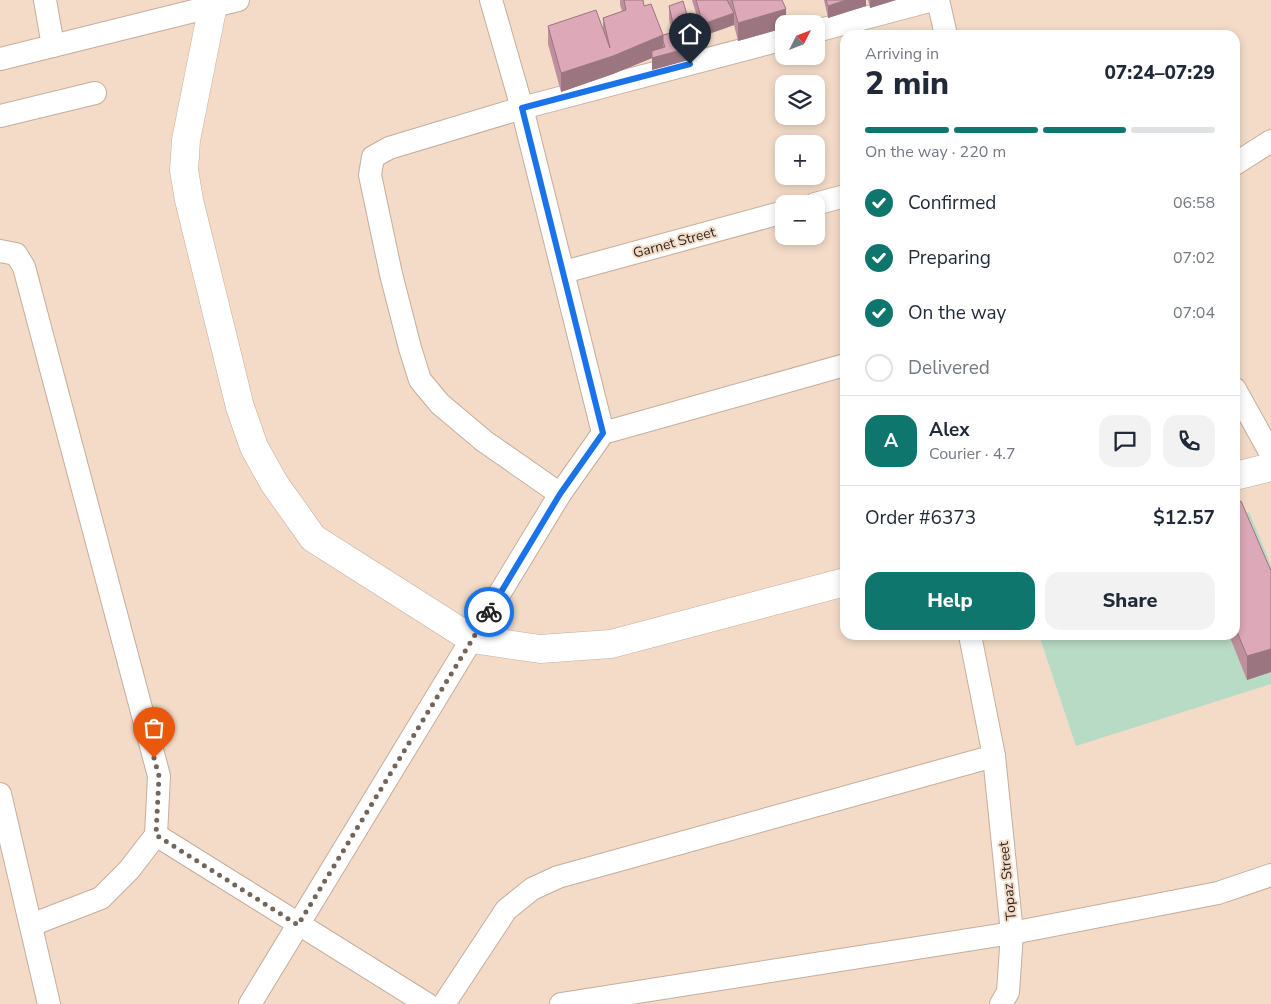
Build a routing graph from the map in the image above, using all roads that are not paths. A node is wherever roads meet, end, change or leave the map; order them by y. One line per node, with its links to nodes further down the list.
1 (45, 0): 9 (street)
2 (491, 0): 12 (street)
3 (933, 0): 6 (street)
4 (938, 0): 7 (street)
5 (222, 3): 9 (street); 29 (street)
6 (825, 28)
7 (945, 30)
8 (775, 41): 12 (street)
9 (53, 46): 10 (street)
10 (0, 59)
11 (95, 93): 13 (street)
12 (522, 108): 20 (street); 27 (street)
13 (0, 116)
14 (1271, 142): 15 (street)
15 (1240, 161)
16 (840, 197): 17 (street)
17 (825, 201)
18 (775, 214): 20 (street, Garnet Street)
19 (0, 251): 33 (street)
20 (564, 272): 23 (street)
21 (840, 366): 23 (street)
22 (1240, 398): 24 (street)
23 (603, 433): 27 (street)
24 (1271, 454)
25 (1271, 467): 26 (street)
26 (1240, 475)
27 (560, 494): 29 (street)
28 (840, 583): 29 (street)
29 (472, 639): 36 (street)
30 (971, 640): 31 (street, Topaz Street)
31 (994, 756): 37 (street, Topaz Street); 41 (street)
32 (0, 794): 35 (street)
33 (156, 835): 35 (street); 36 (street)
34 (1271, 875): 37 (street)
35 (31, 925): 38 (street)
36 (298, 925): 39 (street); 40 (street)
37 (1012, 933): 42 (street); 43 (street, Topaz Street)
38 (48, 1004)
39 (250, 1004)
40 (427, 1004)
41 (444, 1004)
42 (561, 1004)
43 (1000, 1004)

